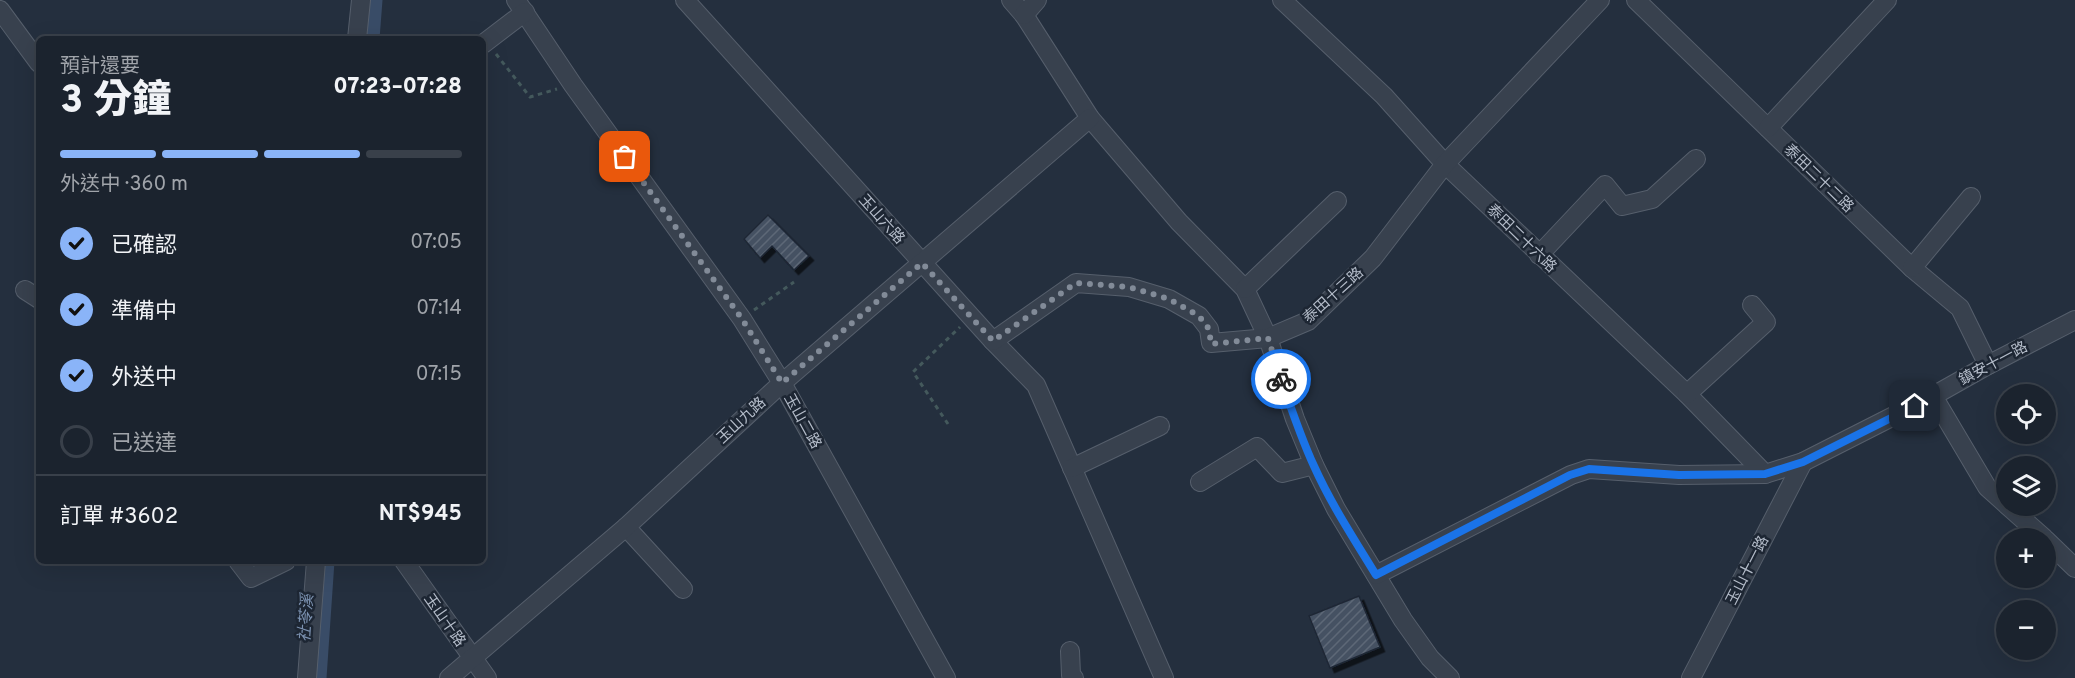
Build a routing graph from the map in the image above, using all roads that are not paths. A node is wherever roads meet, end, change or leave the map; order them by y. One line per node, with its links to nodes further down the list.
1 (361, 0): 12 (street)
2 (684, 0): 22 (street, 玉山六路)
3 (1011, 0): 11 (street)
4 (1037, 0): 11 (street)
5 (1282, 0): 18 (street, 泰田二十六路)
6 (1600, 0): 18 (street, 泰田十三路)
7 (1636, 0): 16 (street, 泰田二十二路)
8 (1887, 0): 16 (street)
9 (520, 6): 13 (street); 30 (street, 玉山二路)
10 (0, 9): 14 (street)
11 (1024, 15): 15 (street)
12 (357, 36)
13 (486, 41)
14 (36, 59)
15 (1090, 118): 22 (street, 玉山九路); 24 (street)
16 (1768, 128): 23 (street, 泰田二十二路)
17 (1696, 159): 21 (street)
18 (1445, 164): 21 (street, 泰田二十六路); 27 (street, 泰田十三路)
19 (1971, 197): 23 (street)
20 (1337, 201): 24 (street)
21 (1539, 255): 31 (street, 泰田二十六路)
22 (922, 263): 28 (street, 玉山六路); 30 (street, 玉山九路)
23 (1912, 268): 29 (street, 泰田二十二路)
24 (1245, 289): 27 (street)
25 (1752, 305): 31 (street)
26 (2075, 320): 29 (street, 鎮安十一路)
27 (1268, 338): 28 (street, 泰田十三路); 35 (street)
28 (993, 341): 36 (street, 玉山六路)
29 (1988, 365): 32 (street, 鎮安十一路)
30 (782, 383): 41 (street, 玉山九路); 56 (street, 玉山二路)
31 (1687, 394): 37 (street, 泰田二十六路)
32 (1933, 396): 34 (street, 鎮安十一路); 39 (street)
33 (1160, 426): 36 (street)
34 (1803, 462): 37 (street, 鎮安十一路); 60 (street, 玉山十一路)
35 (1314, 465): 38 (street); 49 (street)
36 (1072, 468): 58 (street, 玉山六路)
37 (1765, 474): 49 (street, 鎮安十一路)
38 (1200, 482)
39 (1996, 495)
40 (2019, 516): 42 (street)
41 (626, 527): 50 (street); 52 (street, 玉山九路)
42 (2033, 528)
43 (2056, 550): 48 (street)
44 (240, 564): 45 (street)
45 (280, 564)
46 (316, 564): 53 (street)
47 (406, 564): 52 (street, 玉山十路)
48 (2075, 568)
49 (1376, 575): 59 (street)
50 (683, 589)
51 (1070, 651): 57 (street)
52 (473, 658): 54 (street, 玉山九路); 55 (street, 玉山十路)
53 (307, 678)
54 (449, 678)
55 (487, 678)
56 (946, 678)
57 (1074, 678)
58 (1164, 678)
59 (1450, 678)
60 (1691, 678)

